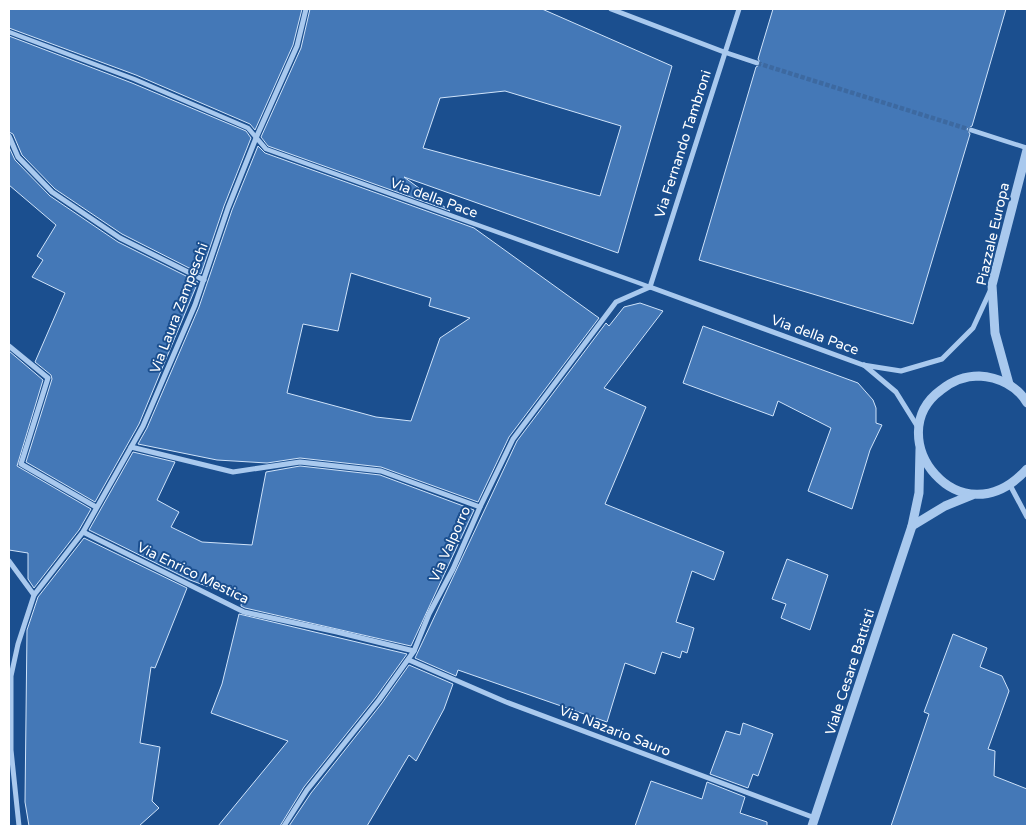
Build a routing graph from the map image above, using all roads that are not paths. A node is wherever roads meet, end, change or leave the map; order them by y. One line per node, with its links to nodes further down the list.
1 (306, 9): 9 (street, Via Laura Zampeschi)
2 (611, 9): 5 (street)
3 (739, 9): 5 (street, Via Fernando Tambroni)
4 (9, 32): 9 (street, Via della Pace)
5 (724, 52): 6 (street); 13 (street, Via Fernando Tambroni)
6 (757, 63)
7 (971, 130): 10 (street)
8 (9, 136): 11 (street)
9 (256, 138): 11 (street, Via Laura Zampeschi); 13 (street, Via della Pace)
10 (1027, 149): 12 (street, Piazzale Europa)
11 (204, 280): 19 (street, Via Laura Zampeschi)
12 (992, 285): 15 (street, Via della Pace); 16 (street, Piazzale Europa)
13 (650, 287): 15 (street, Via della Pace); 25 (street, Via Valporro)
14 (9, 346): 24 (street)
15 (863, 364): 18 (street, Via della Pace)
16 (1009, 384): 17 (street); 18 (street)
17 (1027, 403)
18 (919, 430): 20 (street, Viale Cesare Battisti)
19 (131, 447): 24 (street, Via Laura Zampeschi); 25 (street)
20 (920, 449): 23 (street); 27 (street, Viale Cesare Battisti)
21 (1027, 469): 22 (street)
22 (1010, 485): 23 (street); 26 (street)
23 (972, 495): 27 (street)
24 (96, 507): 28 (street, Via Laura Zampeschi)
25 (480, 507): 31 (street, Via Valporro)
26 (1027, 517)
27 (912, 526): 33 (street, Viale Cesare Battisti)
28 (83, 532): 30 (street, Via Laura Zampeschi); 31 (street, Via Enrico Mestica)
29 (9, 561): 30 (street)
30 (34, 595): 34 (street, Via Laura Zampeschi)
31 (414, 651): 32 (street, Via Valporro)
32 (409, 660): 33 (street, Via Nazario Sauro); 35 (street, Via Valporro)
33 (814, 822)
34 (19, 826)
35 (284, 826)

